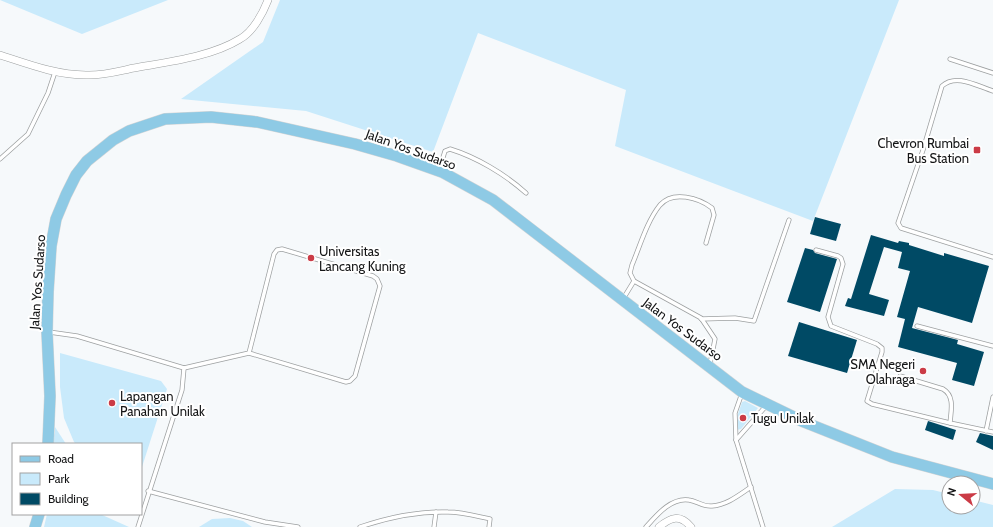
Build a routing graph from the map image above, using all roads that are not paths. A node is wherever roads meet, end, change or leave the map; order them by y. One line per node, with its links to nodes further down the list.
1 (268, 0): 4 (street)
2 (0, 55): 4 (street)
3 (950, 59): 5 (lane)
4 (55, 72): 7 (lane)
5 (993, 73)
6 (993, 91): 13 (lane)
7 (0, 159)
8 (439, 171): 9 (lane); 15 (main road, Jalan Yos Sudarso); 18 (main road, Jalan Yos Sudarso)
9 (526, 193)
10 (789, 220): 16 (lane)
11 (706, 243): 14 (lane)
12 (816, 250): 27 (lane)
13 (993, 257)
14 (634, 281): 15 (lane); 16 (lane)
15 (622, 301): 21 (main road, Jalan Yos Sudarso)
16 (701, 319): 21 (lane)
17 (918, 326): 19 (lane)
18 (47, 332): 22 (lane); 31 (main road, Jalan Yos Sudarso)
19 (993, 346)
20 (249, 353): 20 (lane); 22 (lane)
21 (709, 367): 24 (main road, Jalan Yos Sudarso)
22 (184, 368): 34 (lane)
23 (900, 376): 27 (lane)
24 (742, 392): 26 (main road, Jalan Yos Sudarso); 30 (lane)
25 (993, 397): 28 (lane)
26 (767, 405): 30 (lane); 32 (main road, Jalan Yos Sudarso)
27 (950, 423): 28 (lane)
28 (986, 431): 29 (lane)
29 (993, 432)
30 (736, 440): 33 (lane)
31 (48, 443)
32 (993, 484)
33 (751, 487): 45 (lane); 48 (lane)
34 (148, 491): 36 (lane); 41 (lane)
35 (436, 512): 42 (lane); 43 (lane); 44 (lane)
36 (142, 513)
37 (39, 515): 39 (main road)
38 (141, 515): 40 (lane)
39 (35, 527)
40 (138, 527)
41 (298, 527)
42 (360, 527)
43 (434, 527)
44 (489, 527)
45 (646, 527)
46 (659, 527): 47 (street)
47 (691, 527)
48 (763, 527)

